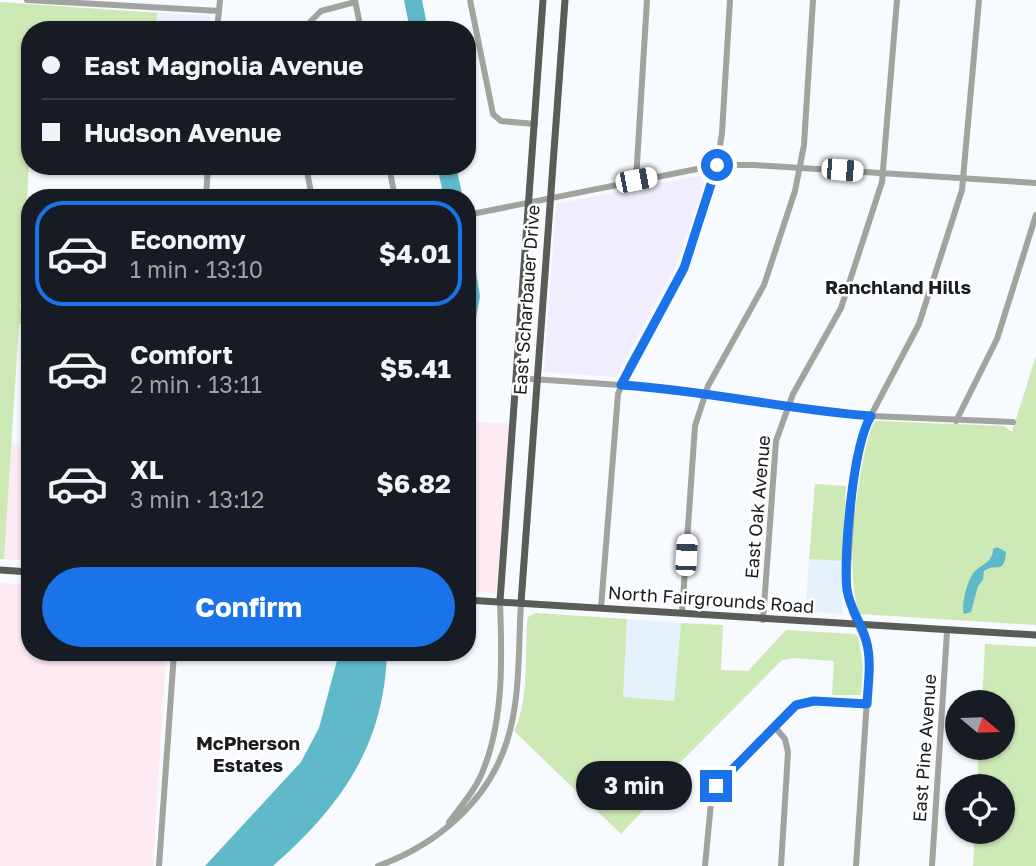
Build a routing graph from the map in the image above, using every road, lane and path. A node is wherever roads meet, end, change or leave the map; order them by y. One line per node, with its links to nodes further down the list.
1 (27, 0): 2 (street)
2 (39, 0): 13 (street)
3 (220, 0): 13 (street)
4 (470, 0): 17 (street)
5 (543, 0): 19 (main road, East Scharbauer Drive)
6 (565, 0): 26 (main road, East Scharbauer Drive)
7 (647, 0): 24 (street)
8 (730, 0): 20 (street)
9 (813, 0): 21 (street)
10 (897, 0): 22 (street, East Oak Avenue)
11 (979, 0): 23 (street)
12 (355, 1): 15 (street); 16 (street)
13 (219, 11): 14 (street)
14 (218, 21)
15 (311, 21)
16 (359, 21)
17 (474, 21)
18 (476, 28): 19 (street)
19 (535, 124): 27 (main road, East Scharbauer Drive)
20 (717, 165): 21 (street); 24 (street); 32 (street)
21 (800, 168): 22 (street); 33 (street)
22 (883, 173): 23 (street); 34 (street, East Oak Avenue)
23 (964, 179): 25 (street); 35 (street)
24 (636, 180): 26 (street)
25 (1036, 183)
26 (550, 197): 27 (street); 31 (main road, East Scharbauer Drive)
27 (529, 202): 28 (street); 30 (main road, East Scharbauer Drive)
28 (476, 214)
29 (1036, 215): 36 (street)
30 (517, 378): 31 (street); 41 (main road, East Scharbauer Drive)
31 (537, 379): 32 (street); 42 (main road, East Scharbauer Drive)
32 (621, 385): 33 (street); 43 (street)
33 (705, 393): 34 (street); 44 (street)
34 (787, 407): 35 (street); 45 (street, East Oak Avenue)
35 (871, 416): 36 (street); 46 (street)
36 (956, 421): 37 (street)
37 (1013, 422)
38 (0, 570): 39 (main road)
39 (21, 571)
40 (476, 600): 41 (main road, North Fairgrounds Road)
41 (500, 601): 42 (main road, North Fairgrounds Road); 52 (street)
42 (520, 603): 43 (main road, North Fairgrounds Road); 52 (street)
43 (601, 608): 44 (main road, North Fairgrounds Road)
44 (682, 613): 45 (main road, North Fairgrounds Road)
45 (763, 620): 46 (main road, North Fairgrounds Road)
46 (860, 625): 47 (main road, North Fairgrounds Road); 50 (street)
47 (947, 632): 48 (main road, North Fairgrounds Road); 58 (street, East Pine Avenue)
48 (1036, 635)
49 (173, 661): 53 (street)
50 (867, 704): 51 (street); 57 (street)
51 (774, 726): 55 (street); 56 (street)
52 (442, 832): 54 (street)
53 (159, 866)
54 (378, 866)
55 (705, 866)
56 (781, 866)
57 (856, 866)
58 (932, 866)

